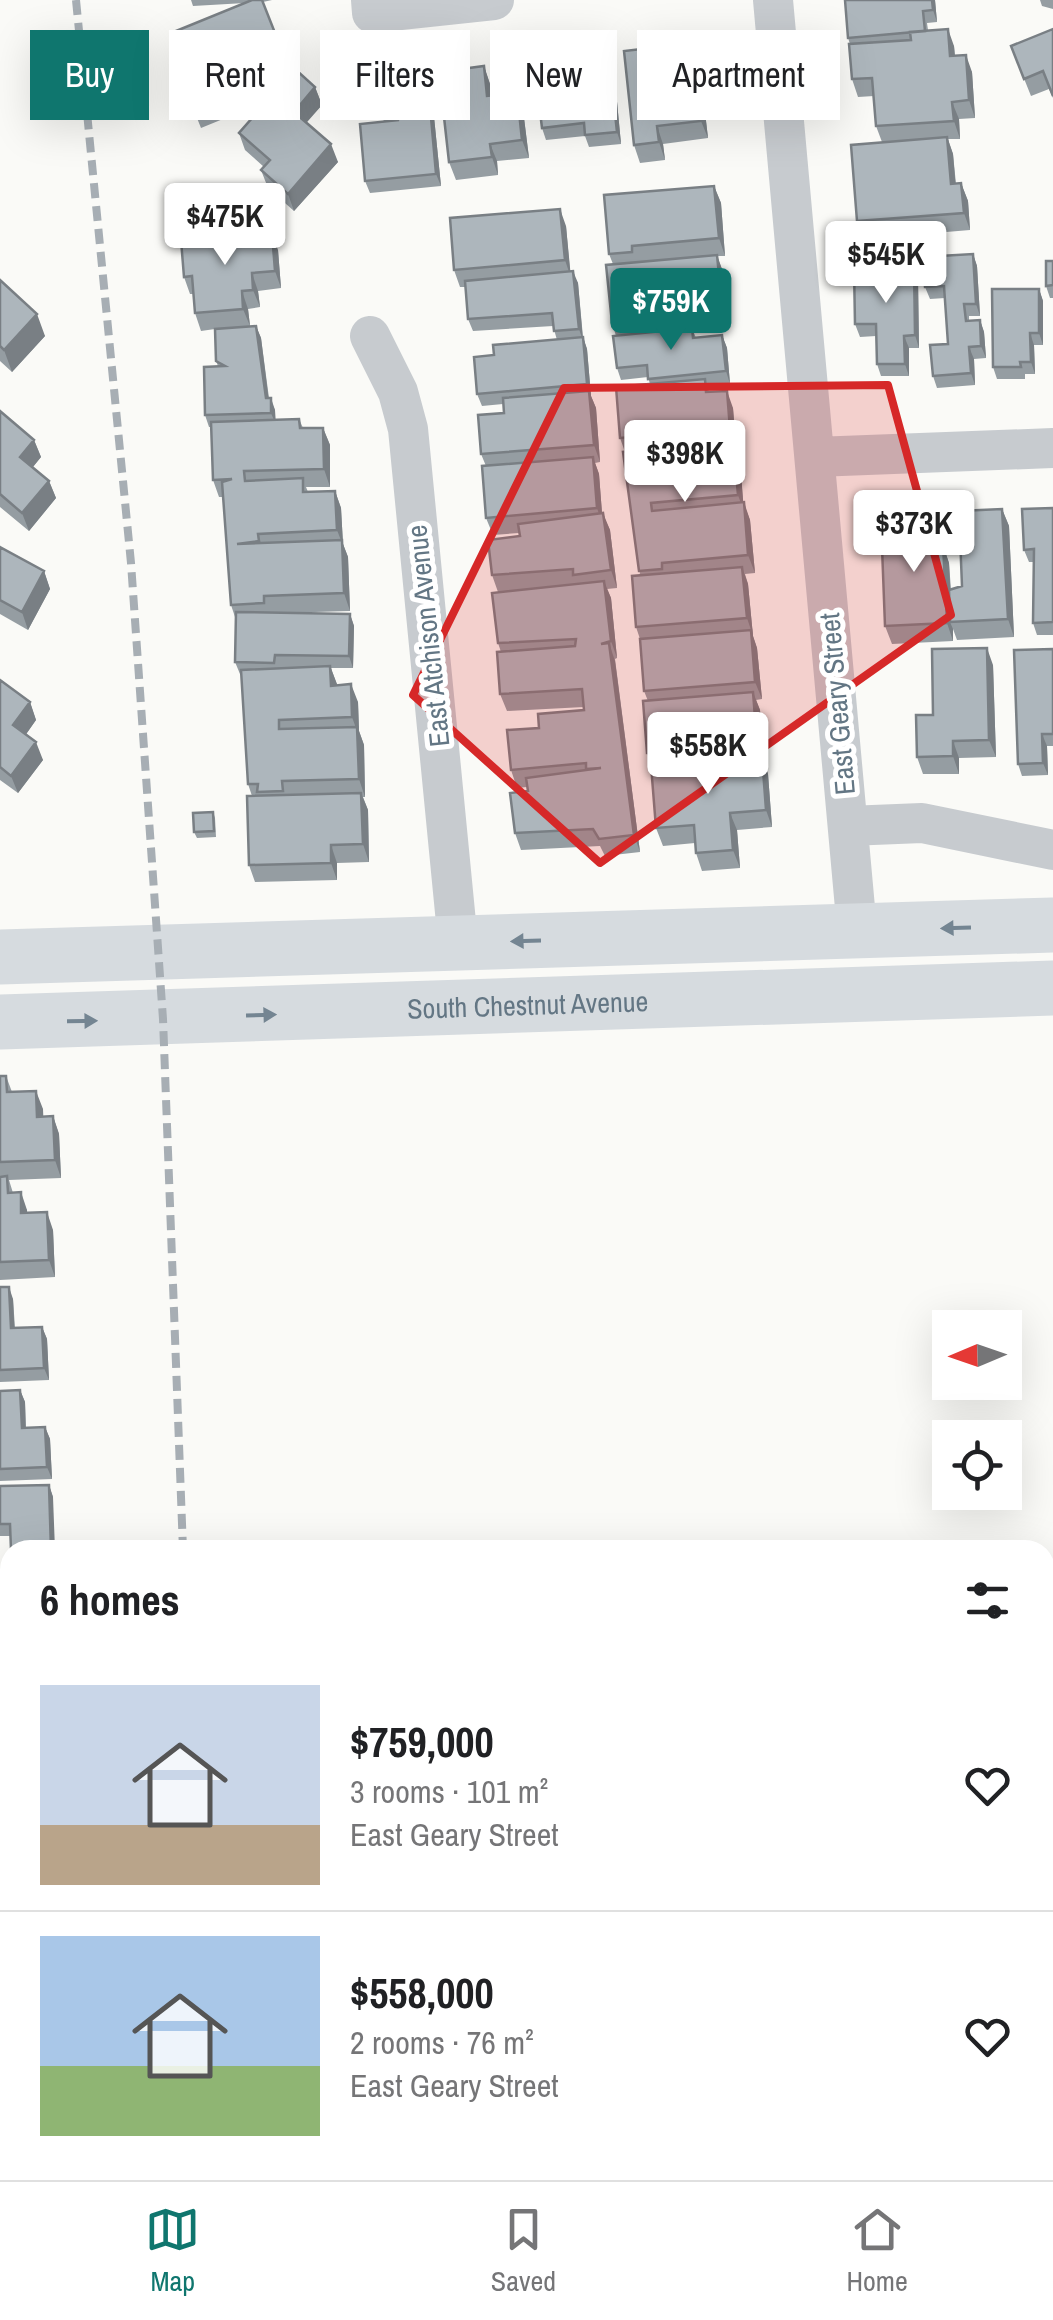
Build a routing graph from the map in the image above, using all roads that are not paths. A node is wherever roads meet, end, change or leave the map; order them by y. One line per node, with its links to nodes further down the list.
1 (494, 0): 3 (street)
2 (774, 0): 6 (street, East Geary Street)
3 (371, 6)
4 (370, 336): 11 (street, East Atchison Avenue)
5 (1053, 448): 6 (street)
6 (815, 457): 7 (street, East Geary Street)
7 (848, 826): 8 (street); 10 (street, East Geary Street)
8 (1053, 850)
9 (1053, 925): 10 (main road, one-way to 10)
10 (856, 930): 11 (main road, one-way to 11); 14 (main road)
11 (458, 944): 12 (main road)
12 (0, 957)
13 (1053, 988): 14 (main road, South Chestnut Avenue)
14 (502, 1006): 15 (main road, South Chestnut Avenue, one-way to 14)
15 (0, 1022)

